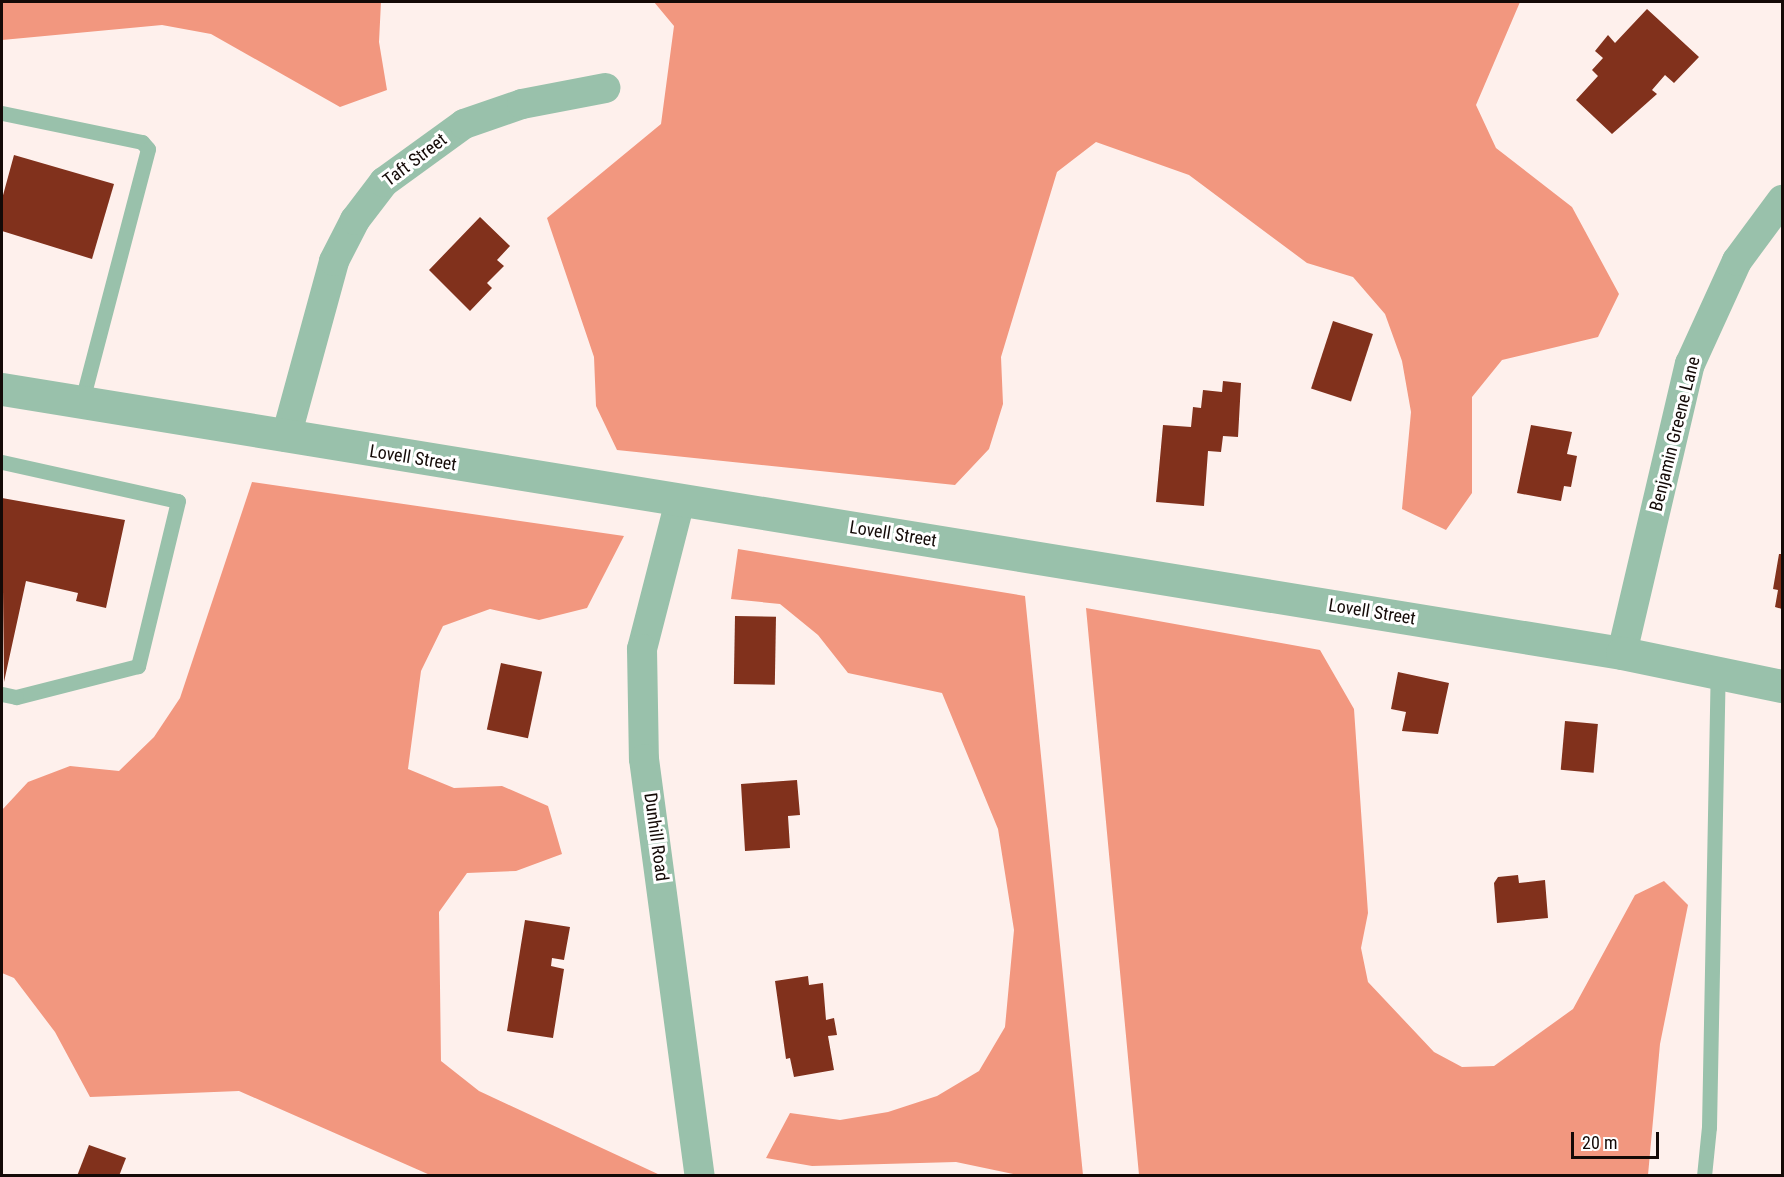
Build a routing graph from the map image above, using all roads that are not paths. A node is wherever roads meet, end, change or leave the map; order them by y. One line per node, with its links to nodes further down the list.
1 (605, 88): 6 (street, Taft Street)
2 (2, 113): 5 (lane)
3 (1782, 200): 9 (street, Benjamin Greene Lane)
4 (2, 389): 5 (street, Lovell Street)
5 (82, 400): 6 (street, Lovell Street)
6 (286, 437): 8 (street, Lovell Street)
7 (2, 462): 12 (lane)
8 (681, 501): 9 (street, Lovell Street); 13 (street, Dunhill Road)
9 (1623, 653): 10 (street, Lovell Street)
10 (1718, 673): 11 (street, Lovell Street); 14 (lane)
11 (1782, 686)
12 (2, 694)
13 (700, 1176)
14 (1704, 1176)

